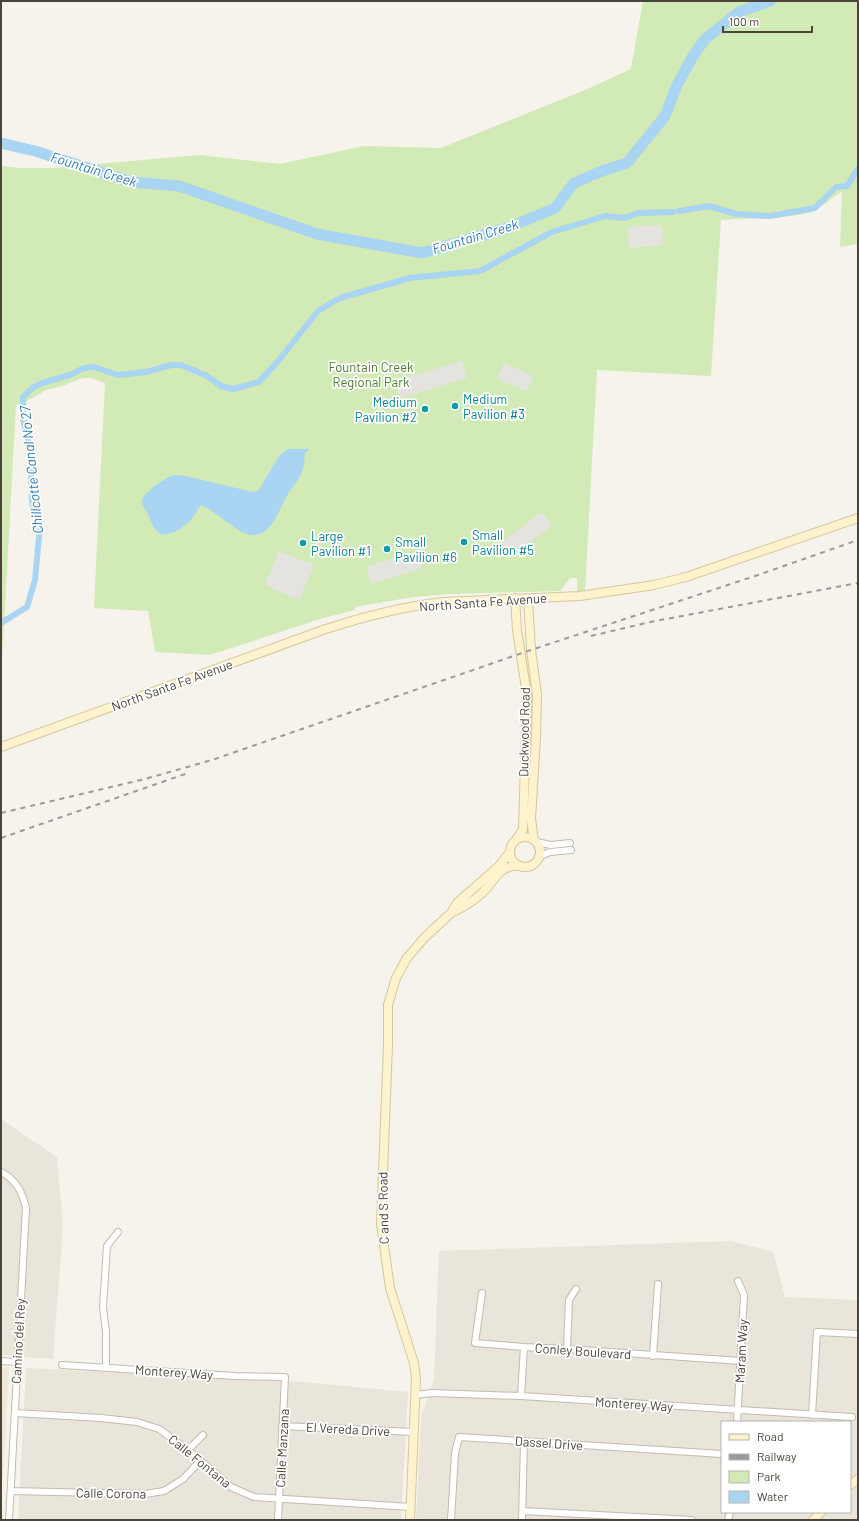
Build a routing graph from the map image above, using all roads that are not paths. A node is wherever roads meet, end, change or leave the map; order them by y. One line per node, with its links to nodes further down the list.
1 (858, 518): 3 (main road, North Santa Fe Avenue)
2 (515, 598): 3 (main road, North Santa Fe Avenue); 4 (main road, North Santa Fe Avenue); 5 (main road, Duckwood Road)
3 (528, 599): 6 (main road, Duckwood Road)
4 (1, 747)
5 (516, 840): 6 (main road); 9 (main road)
6 (535, 841): 7 (street); 10 (main road)
7 (570, 843)
8 (571, 850): 10 (street)
9 (510, 852): 11 (main road); 12 (main road, C and S Road)
10 (538, 857): 11 (main road)
11 (521, 866): 12 (main road, C and S Road)
12 (450, 913): 29 (main road, C and S Road)
13 (1, 1172): 25 (street, Camino del Rey)
14 (118, 1232): 27 (street)
15 (738, 1281): 24 (street, Maram Way)
16 (658, 1284): 22 (street)
17 (576, 1289): 21 (street)
18 (482, 1293): 20 (street, Conley Boulevard)
19 (858, 1334): 33 (street)
20 (524, 1347): 21 (street, Conley Boulevard); 30 (street)
21 (567, 1349): 22 (street, Conley Boulevard)
22 (653, 1356): 24 (street, Conley Boulevard)
23 (1, 1361): 25 (street)
24 (741, 1361): 31 (street, Maram Way)
25 (18, 1362): 32 (street, Camino del Rey)
26 (62, 1365): 27 (street, Monterey Way)
27 (106, 1367): 28 (street, Monterey Way)
28 (285, 1376): 36 (street, Calle Manzana)
29 (416, 1395): 30 (street, Monterey Way); 37 (main road, C and S Road)
30 (521, 1396): 31 (street, Monterey Way)
31 (738, 1411): 33 (street, Monterey Way); 35 (street, Maram Way)
32 (15, 1413): 40 (street, Calle Fontana); 43 (street, Camino del Rey)
33 (812, 1415): 34 (street, Monterey Way)
34 (852, 1417)
35 (737, 1421)
36 (282, 1426): 37 (street, El Vereda Drive); 44 (street, Calle Manzana)
37 (414, 1432): 45 (main road, C and S Road)
38 (204, 1435): 40 (street)
39 (524, 1442): 41 (street, Dassel Drive); 46 (street); 51 (street, Dassel Drive)
40 (188, 1450): 42 (street, Calle Fontana)
41 (721, 1454)
42 (200, 1461): 43 (street, Calle Corona); 44 (street, Calle Fontana)
43 (11, 1491): 48 (street, Camino del Rey)
44 (279, 1499): 45 (street, Calle Fontana); 49 (street, Calle Manzana)
45 (411, 1508): 50 (main road, C and S Road)
46 (523, 1511): 47 (street); 52 (street)
47 (588, 1517): 53 (street)
48 (9, 1520)
49 (278, 1520)
50 (410, 1520)
51 (451, 1520)
52 (522, 1520)
53 (692, 1520)

